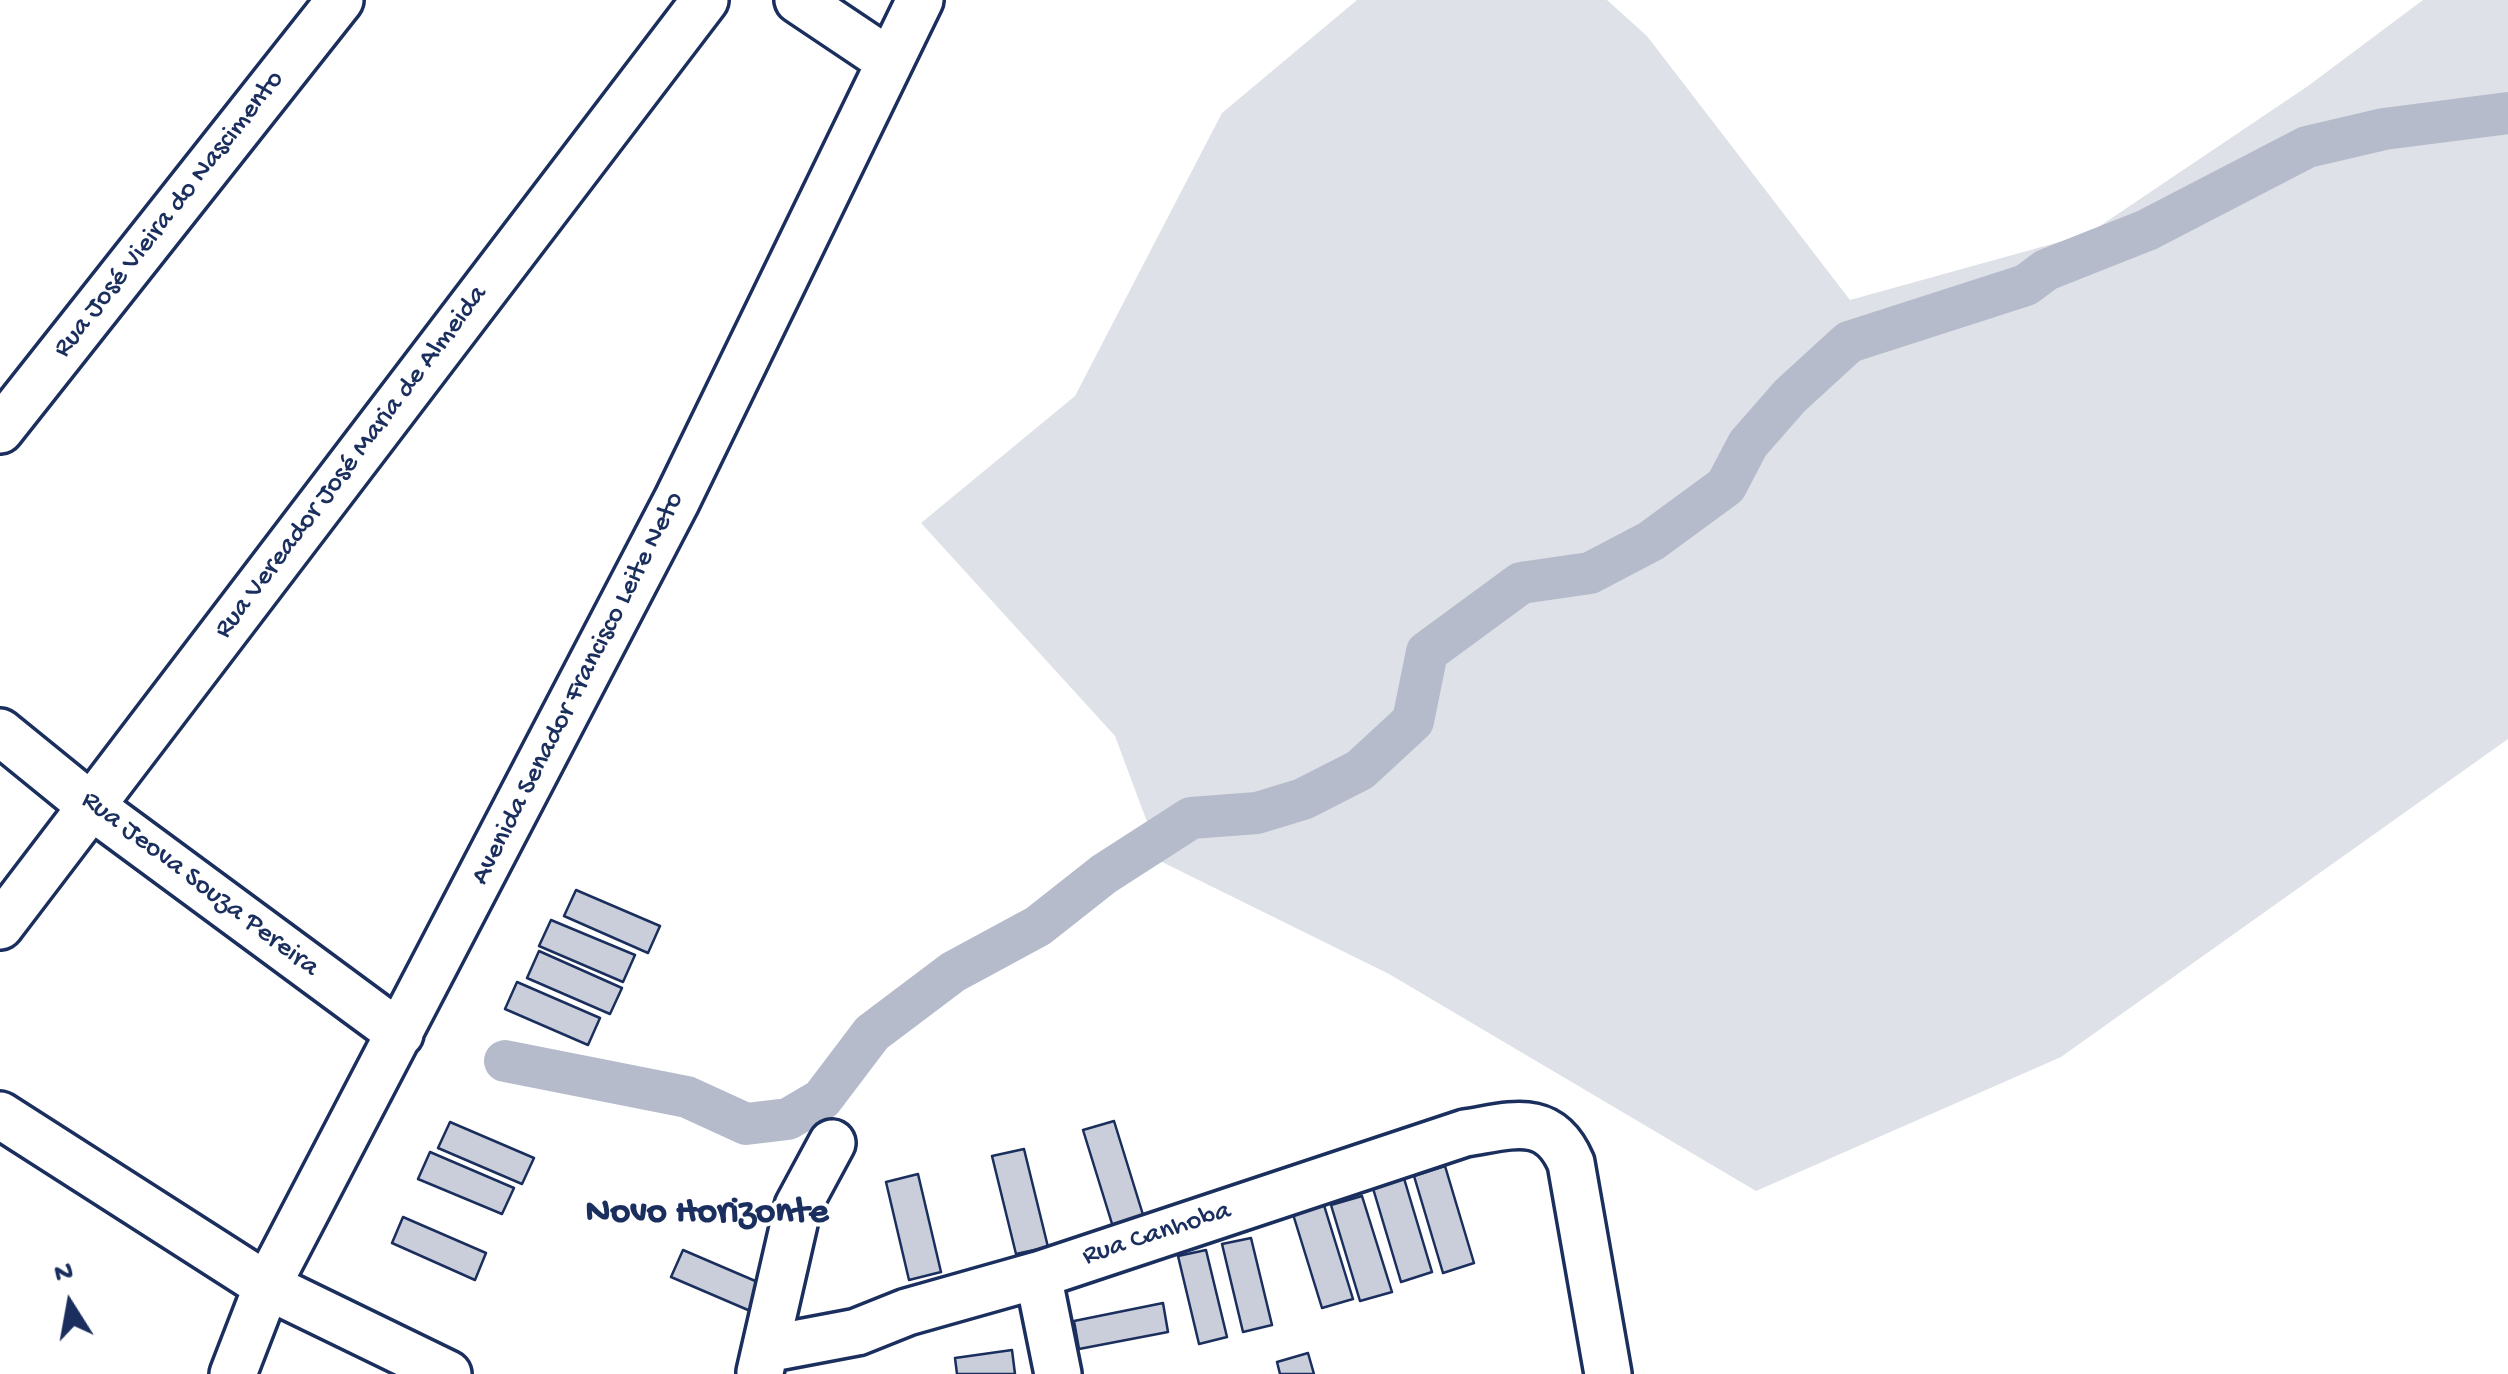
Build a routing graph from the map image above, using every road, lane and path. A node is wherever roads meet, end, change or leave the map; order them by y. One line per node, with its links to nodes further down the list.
1 (340, 0): 6 (street, Rua José Vieira do Nascimento)
2 (705, 0): 8 (street, Rua Vereador José Maria de Almeida)
3 (798, 0): 5 (street)
4 (920, 0): 5 (street, Avenida Senador Francisco Leite Neto)
5 (890, 61): 10 (street, Avenida Senador Francisco Leite Neto)
6 (0, 430)
7 (0, 732): 8 (street, Rua Jeova Souza Pereira)
8 (91, 806): 9 (street, Rua Vereador José Maria de Almeida); 10 (street, Rua Jeova Souza Pereira)
9 (0, 926)
10 (400, 1034): 14 (street, Avenida Senador Francisco Leite Neto)
11 (0, 1115): 14 (street)
12 (832, 1143): 15 (street)
13 (1038, 1275): 15 (street, Rua Canhoba); 18 (street); 19 (street, Rua Canhoba)
14 (268, 1286): 16 (street, Avenida Senador Francisco Leite Neto); 17 (street)
15 (763, 1361)
16 (232, 1374)
17 (448, 1374)
18 (1058, 1374)
19 (1608, 1374)

